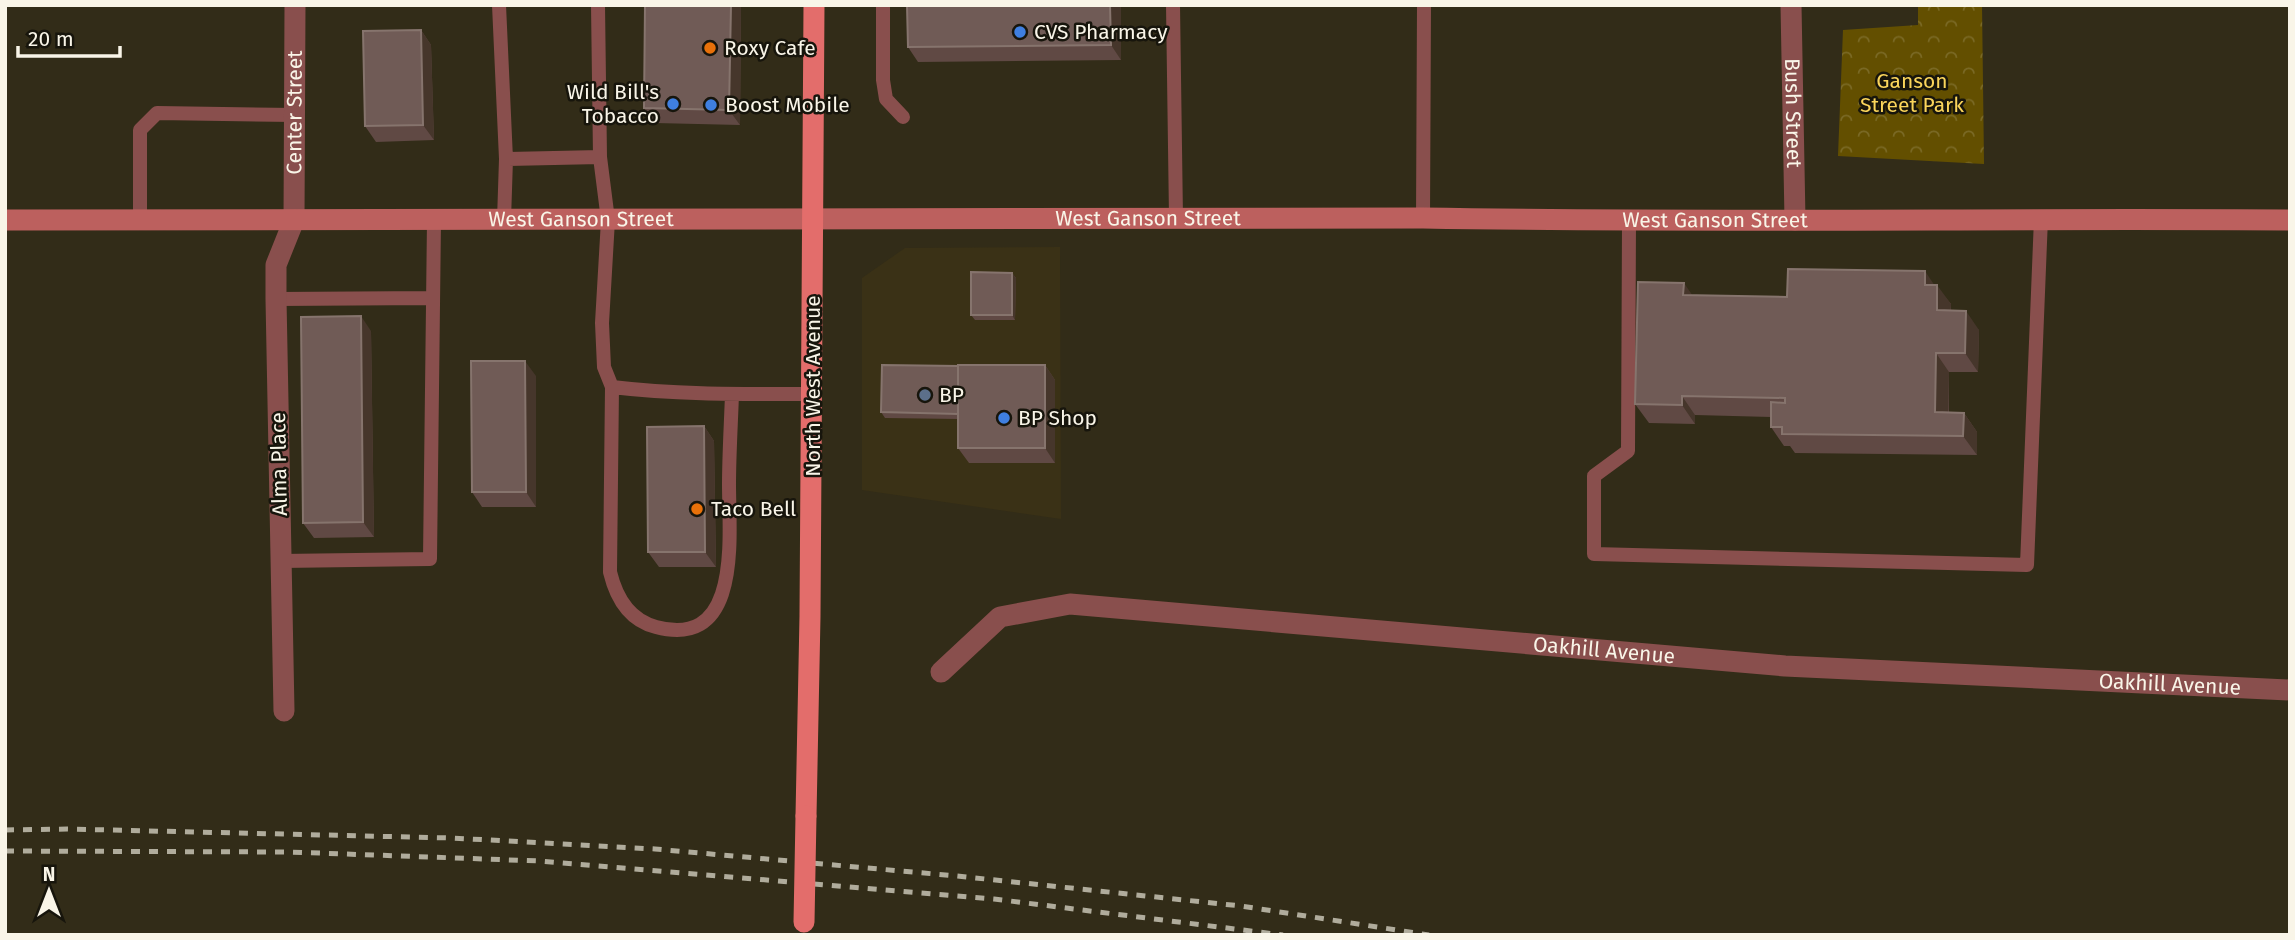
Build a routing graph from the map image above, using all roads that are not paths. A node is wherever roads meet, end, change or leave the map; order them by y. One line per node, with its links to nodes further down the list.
1 (295, 5): 9 (street, Center Street)
2 (499, 5): 12 (lane)
3 (598, 5): 11 (lane)
4 (814, 5): 22 (main road, North West Avenue)
5 (883, 5): 10 (lane)
6 (1173, 5): 13 (lane)
7 (1424, 5): 14 (lane)
8 (1791, 5): 23 (street, Bush Street)
9 (295, 115): 16 (lane); 18 (street, Center Street)
10 (903, 117)
11 (600, 157): 12 (lane); 21 (lane)
12 (506, 159): 20 (lane)
13 (1176, 218): 14 (street, West Ganson Street); 22 (street, West Ganson Street)
14 (1423, 218): 25 (street, West Ganson Street)
15 (2041, 218): 23 (street, West Ganson Street); 24 (street, West Ganson Street); 25 (lane)
16 (139, 219): 17 (street, West Ganson Street); 18 (street, West Ganson Street)
17 (5, 220)
18 (294, 220): 19 (street, West Ganson Street); 27 (street, Alma Place)
19 (434, 220): 20 (street, West Ganson Street); 26 (lane)
20 (504, 220): 21 (street, West Ganson Street)
21 (608, 220): 22 (street, West Ganson Street); 28 (lane)
22 (814, 220): 30 (main road, North West Avenue)
23 (1795, 220): 25 (street, West Ganson Street)
24 (2290, 220)
25 (1629, 221)
26 (433, 298): 27 (lane); 31 (lane)
27 (276, 299): 31 (street, Alma Place)
28 (612, 387): 29 (lane); 29 (lane)
29 (732, 394): 30 (lane)
30 (813, 394): 35 (main road, North West Avenue, bridge)
31 (281, 561): 34 (street, Alma Place)
32 (941, 672): 33 (street, Oakhill Avenue)
33 (2290, 690)
34 (284, 711)
35 (804, 928)

